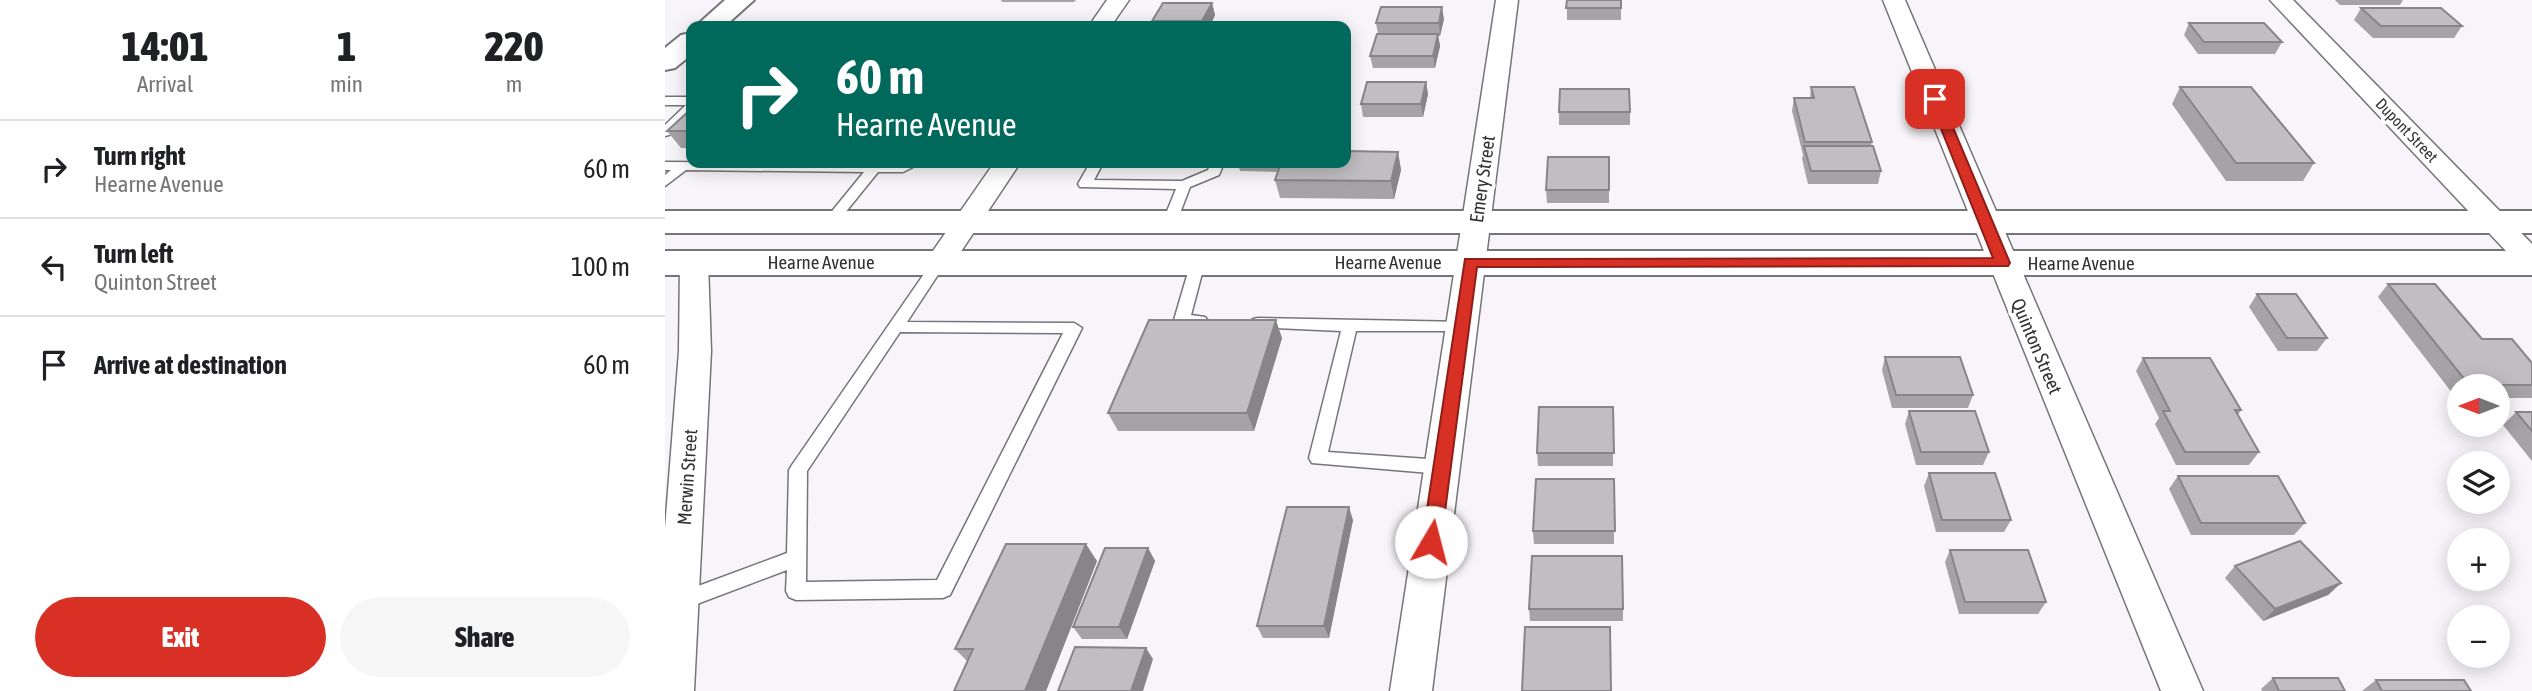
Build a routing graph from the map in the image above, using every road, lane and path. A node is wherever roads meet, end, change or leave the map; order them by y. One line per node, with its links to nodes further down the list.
1 (741, 0): 6 (main road)
2 (1118, 0): 7 (street)
3 (1507, 0): 26 (street, Emery Street)
4 (1894, 0): 28 (street, Quinton Street)
5 (2281, 0): 29 (street, Dupont Street)
6 (715, 21)
7 (1103, 21)
8 (686, 45): 9 (main road)
9 (665, 62)
10 (686, 100): 11 (lane)
11 (665, 101)
12 (686, 112): 13 (lane)
13 (665, 132)
14 (665, 166): 15 (lane)
15 (682, 167): 16 (lane); 21 (lane)
16 (686, 167)
17 (874, 168): 23 (lane)
18 (1004, 168): 24 (street)
19 (1093, 168): 22 (lane)
20 (1215, 168): 22 (lane)
21 (665, 182)
22 (1184, 185): 25 (lane)
23 (831, 221): 24 (main road); 27 (main road)
24 (968, 221): 25 (main road); 31 (street)
25 (1170, 221): 26 (main road)
26 (1476, 221): 28 (main road); 34 (street, Emery Street)
27 (665, 222)
28 (1986, 222): 29 (main road); 36 (street, Quinton Street)
29 (2495, 222): 30 (main road); 35 (street, Dupont Street)
30 (2532, 222)
31 (940, 261): 32 (main road, Hearne Avenue); 33 (main road, Hearne Avenue); 41 (lane)
32 (680, 262): 44 (street, Merwin Street)
33 (1198, 262): 34 (main road, Hearne Avenue); 37 (lane)
34 (1470, 262): 36 (main road, Hearne Avenue); 40 (street, Emery Street)
35 (2532, 262): 36 (main road, Hearne Avenue)
36 (2003, 263): 47 (street, Quinton Street)
37 (1210, 321)
38 (1238, 322): 39 (lane)
39 (1350, 326): 40 (lane); 42 (lane)
40 (1461, 326): 42 (street, Emery Street)
41 (896, 327): 43 (lane); 43 (lane)
42 (1442, 467): 46 (street, Emery Street)
43 (796, 558): 44 (lane)
44 (679, 601): 45 (street, Merwin Street)
45 (673, 691)
46 (1411, 691)
47 (2182, 691)

